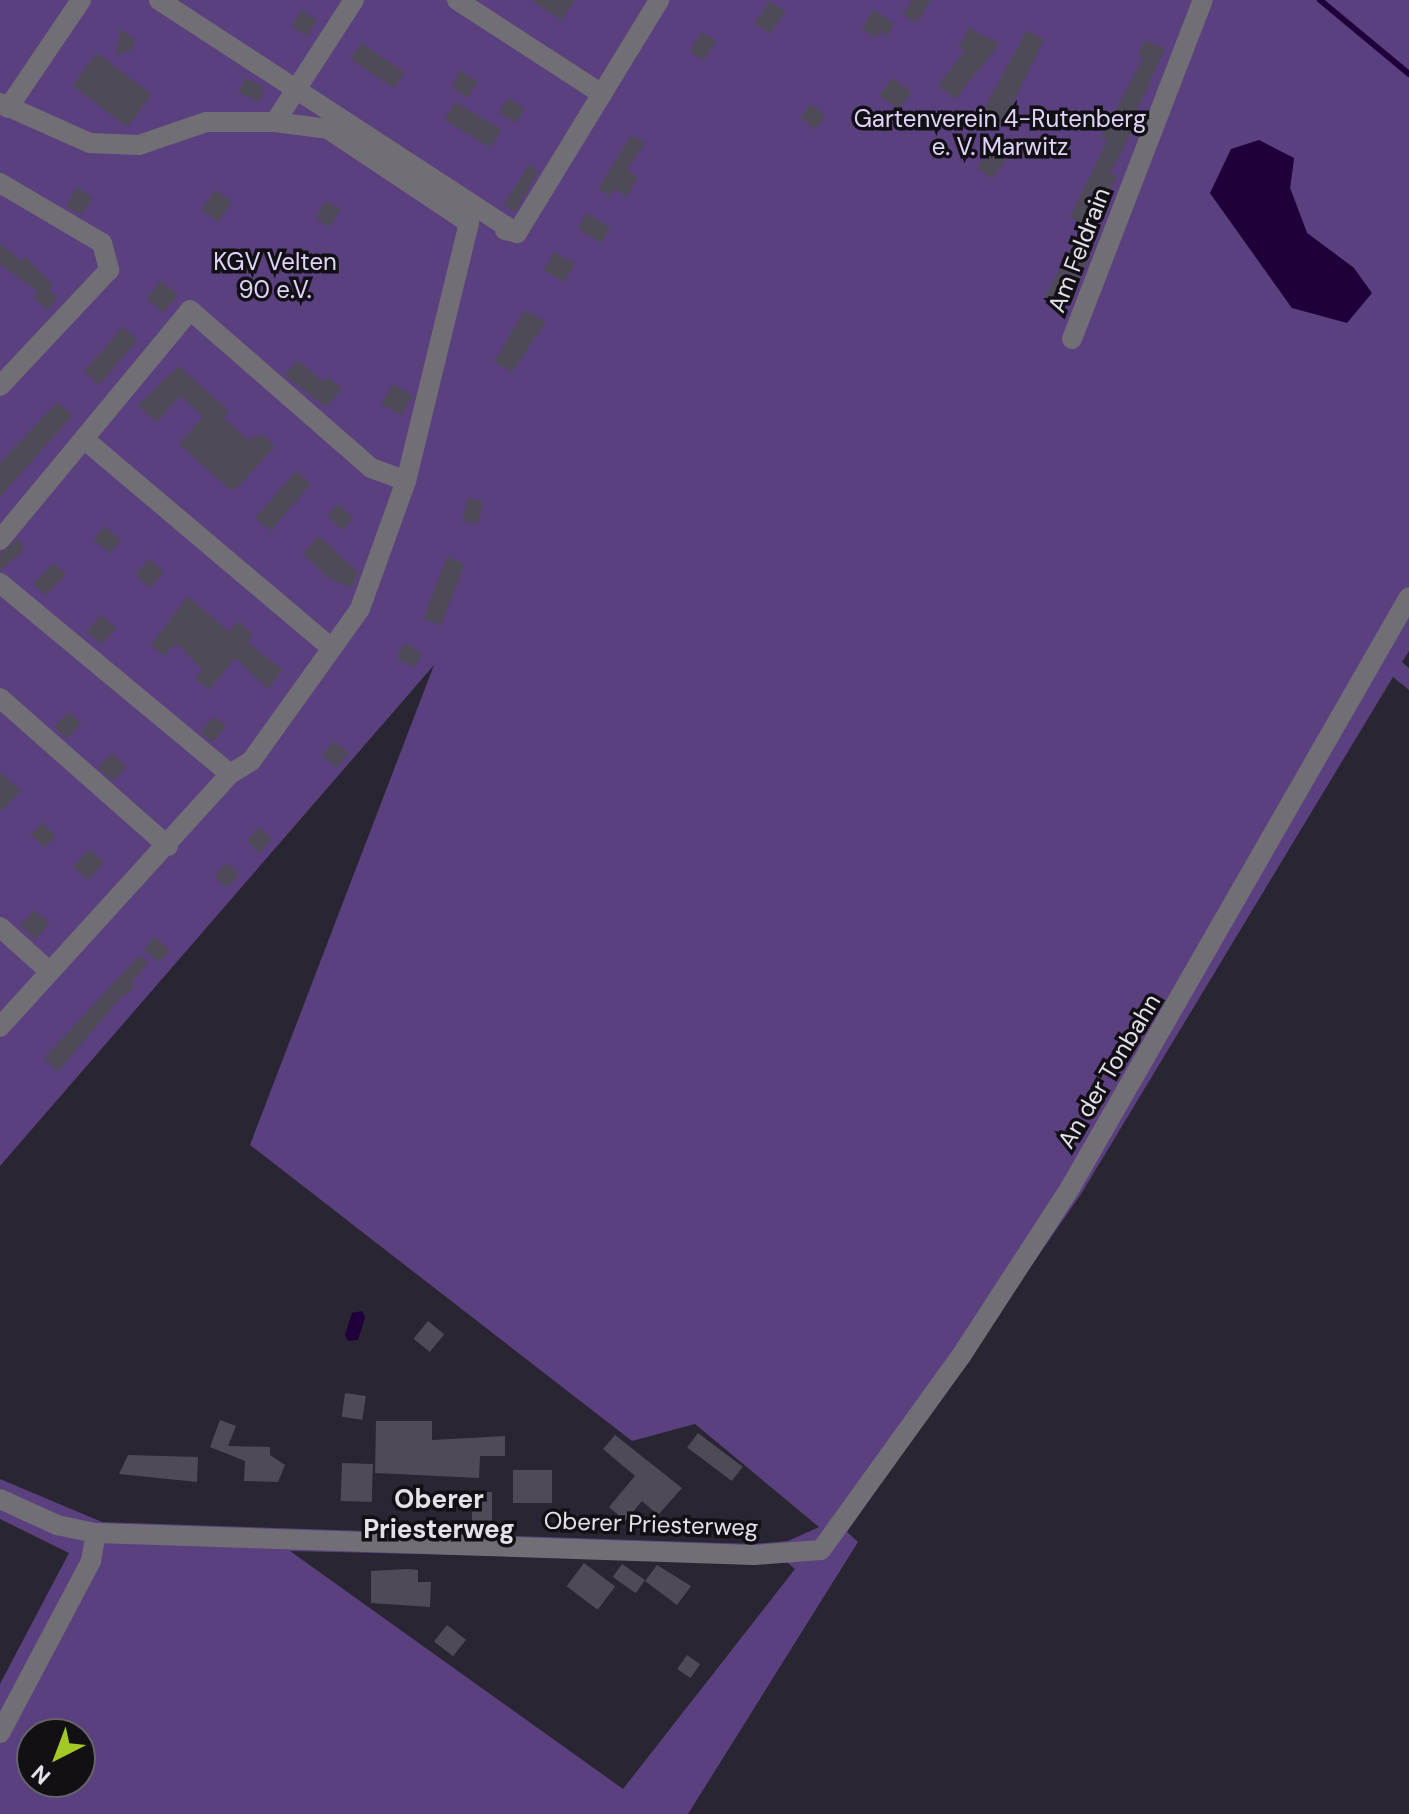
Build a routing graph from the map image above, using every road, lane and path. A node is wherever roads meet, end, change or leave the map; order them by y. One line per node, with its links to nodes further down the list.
1 (81, 0): 9 (street)
2 (159, 0): 7 (street)
3 (354, 0): 7 (street)
4 (457, 0): 8 (street)
5 (659, 0): 8 (street)
6 (1203, 0): 14 (street, Am Feldrain)
7 (294, 86): 10 (street); 13 (street)
8 (602, 94): 13 (street)
9 (4, 105): 10 (street)
10 (275, 122): 12 (street)
11 (0, 183): 15 (street)
12 (469, 223): 13 (street); 17 (street)
13 (517, 233)
14 (1072, 339)
15 (2, 380)
16 (84, 439): 17 (street); 18 (street); 21 (street)
17 (406, 481): 21 (street)
18 (0, 540)
19 (0, 583): 23 (street)
20 (1409, 597): 30 (street, An der Tonbahn)
21 (329, 646): 23 (street)
22 (0, 698): 24 (street)
23 (230, 774): 24 (street)
24 (168, 846): 26 (street)
25 (0, 927): 26 (street)
26 (49, 971): 27 (street)
27 (0, 1027)
28 (0, 1499): 29 (street, Oberer Priesterweg)
29 (96, 1533): 30 (street, Oberer Priesterweg); 31 (street)
30 (821, 1550)
31 (0, 1733)

